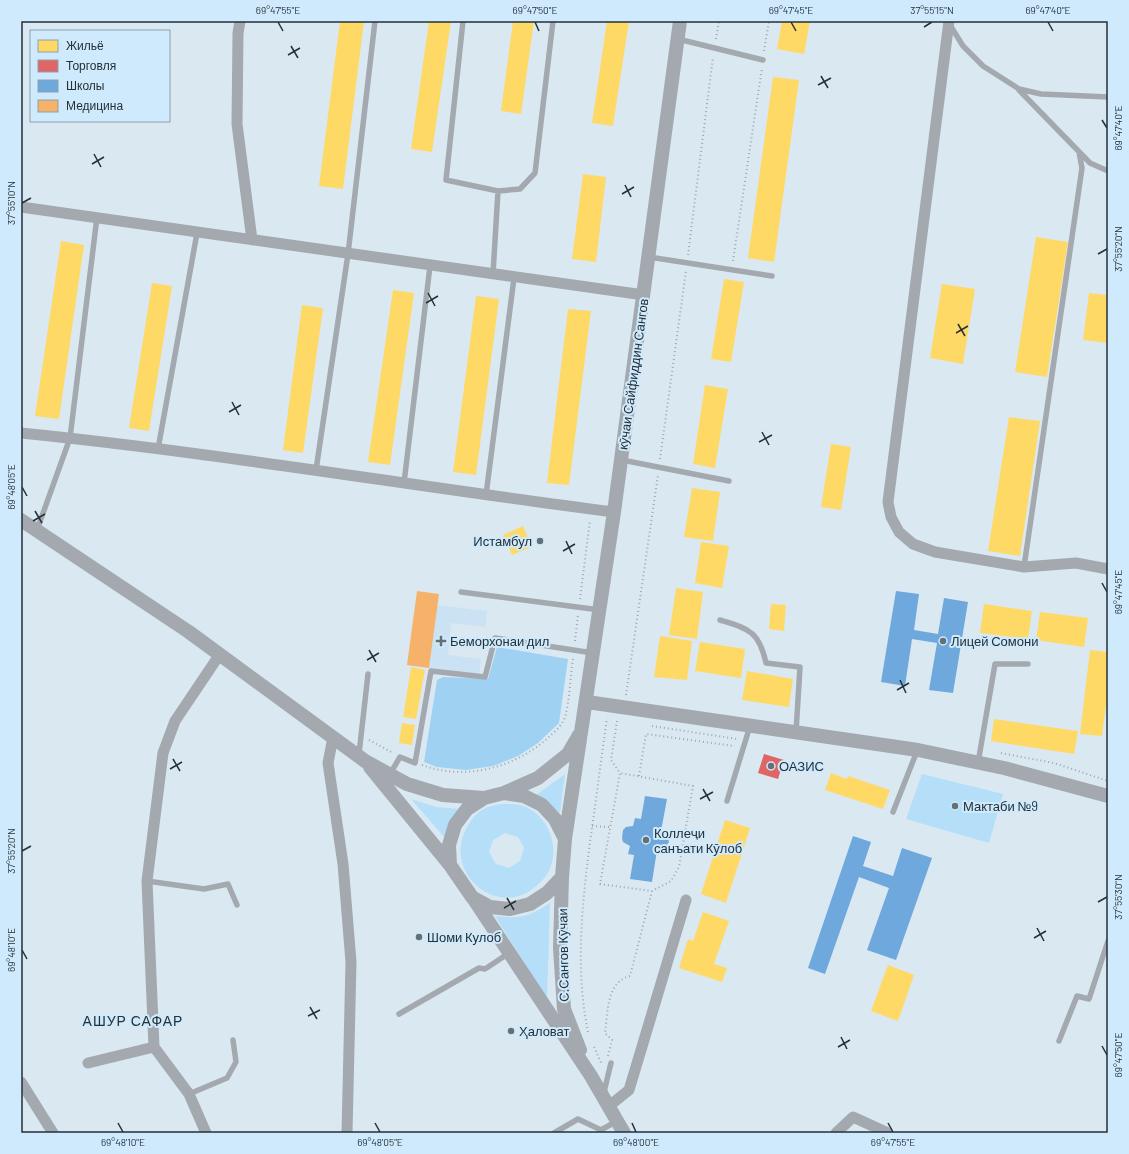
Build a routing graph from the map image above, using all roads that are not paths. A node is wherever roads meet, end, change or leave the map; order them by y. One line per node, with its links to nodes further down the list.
1 (240, 21): 17 (street)
2 (375, 21): 18 (lane)
3 (463, 21): 13 (lane)
4 (553, 21): 13 (lane)
5 (680, 21): 7 (street, кӯчаи Сайфиддин Сангов)
6 (949, 22): 9 (lane); 36 (street)
7 (678, 39): 8 (lane); 19 (street, кӯчаи Сайфиддин Сангов)
8 (763, 60)
9 (1019, 90): 10 (lane); 11 (lane)
10 (1108, 96)
11 (1079, 152): 12 (lane); 36 (lane)
12 (1108, 171)
13 (498, 191): 21 (lane)
14 (21, 207): 15 (street)
15 (98, 217): 16 (street); 26 (lane)
16 (197, 232): 17 (street); 27 (lane)
17 (252, 240): 18 (street)
18 (348, 254): 20 (street); 29 (lane)
19 (649, 257): 22 (lane); 24 (street, кӯчаи Сайфиддин Сангов)
20 (430, 266): 21 (street); 31 (lane)
21 (493, 275): 23 (street)
22 (772, 276)
23 (514, 278): 24 (street); 32 (lane)
24 (644, 295): 28 (street, кӯчаи Сайфиддин Сангов)
25 (21, 433): 26 (street)
26 (70, 438): 27 (street); 35 (lane)
27 (158, 449): 29 (street)
28 (621, 460): 30 (lane); 33 (street, кӯчаи Сайфиддин Сангов)
29 (316, 470): 31 (street)
30 (730, 481)
31 (404, 483): 32 (street)
32 (486, 496): 33 (street)
33 (614, 512): 39 (street, кӯчаи Сайфиддин Сангов)
34 (21, 520): 35 (street)
35 (37, 530): 42 (street)
36 (1024, 567): 37 (street)
37 (1108, 568)
38 (461, 592): 39 (lane)
39 (600, 610): 41 (street, кӯчаи Сайфиддин Сангов)
40 (720, 620): 48 (lane)
41 (594, 653): 45 (street, кӯчаи Сайфиддин Сангов); 53 (lane)
42 (220, 654): 49 (street); 62 (street)
43 (1028, 664): 52 (lane)
44 (368, 674): 51 (lane)
45 (587, 702): 46 (street); 47 (street, кӯчаи Сайфиддин Сангов)
46 (750, 726): 48 (street); 57 (lane)
47 (583, 728): 54 (street); 59 (street)
48 (796, 733): 50 (street)
49 (333, 737): 51 (street); 81 (street)
50 (918, 750): 52 (street); 58 (lane)
51 (362, 759): 53 (street); 60 (street)
52 (978, 763): 55 (street)
53 (390, 775): 56 (street)
54 (504, 794): 56 (street); 59 (street)
55 (1108, 796)
56 (484, 798): 60 (street)
57 (727, 801)
58 (893, 812)
59 (565, 839): 61 (street)
60 (450, 864): 63 (street)
61 (562, 877): 63 (street); 74 (street, С.Сангов Кӯчаи)
62 (147, 881): 65 (lane); 71 (street)
63 (472, 898): 67 (street)
64 (686, 900): 77 (street)
65 (237, 905)
66 (1108, 941): 70 (lane)
67 (509, 953): 68 (lane); 74 (street)
68 (399, 1014)
69 (233, 1040): 76 (lane)
70 (1059, 1041)
71 (154, 1047): 72 (street); 76 (street)
72 (88, 1063)
73 (611, 1063): 77 (lane)
74 (591, 1076): 77 (street)
75 (21, 1082): 79 (street)
76 (189, 1094): 80 (street)
77 (606, 1101): 78 (street)
78 (617, 1120): 82 (lane); 83 (street)
79 (53, 1133)
80 (206, 1133)
81 (347, 1133)
82 (554, 1133)
83 (624, 1133)
84 (836, 1133): 85 (street)
85 (888, 1133)

